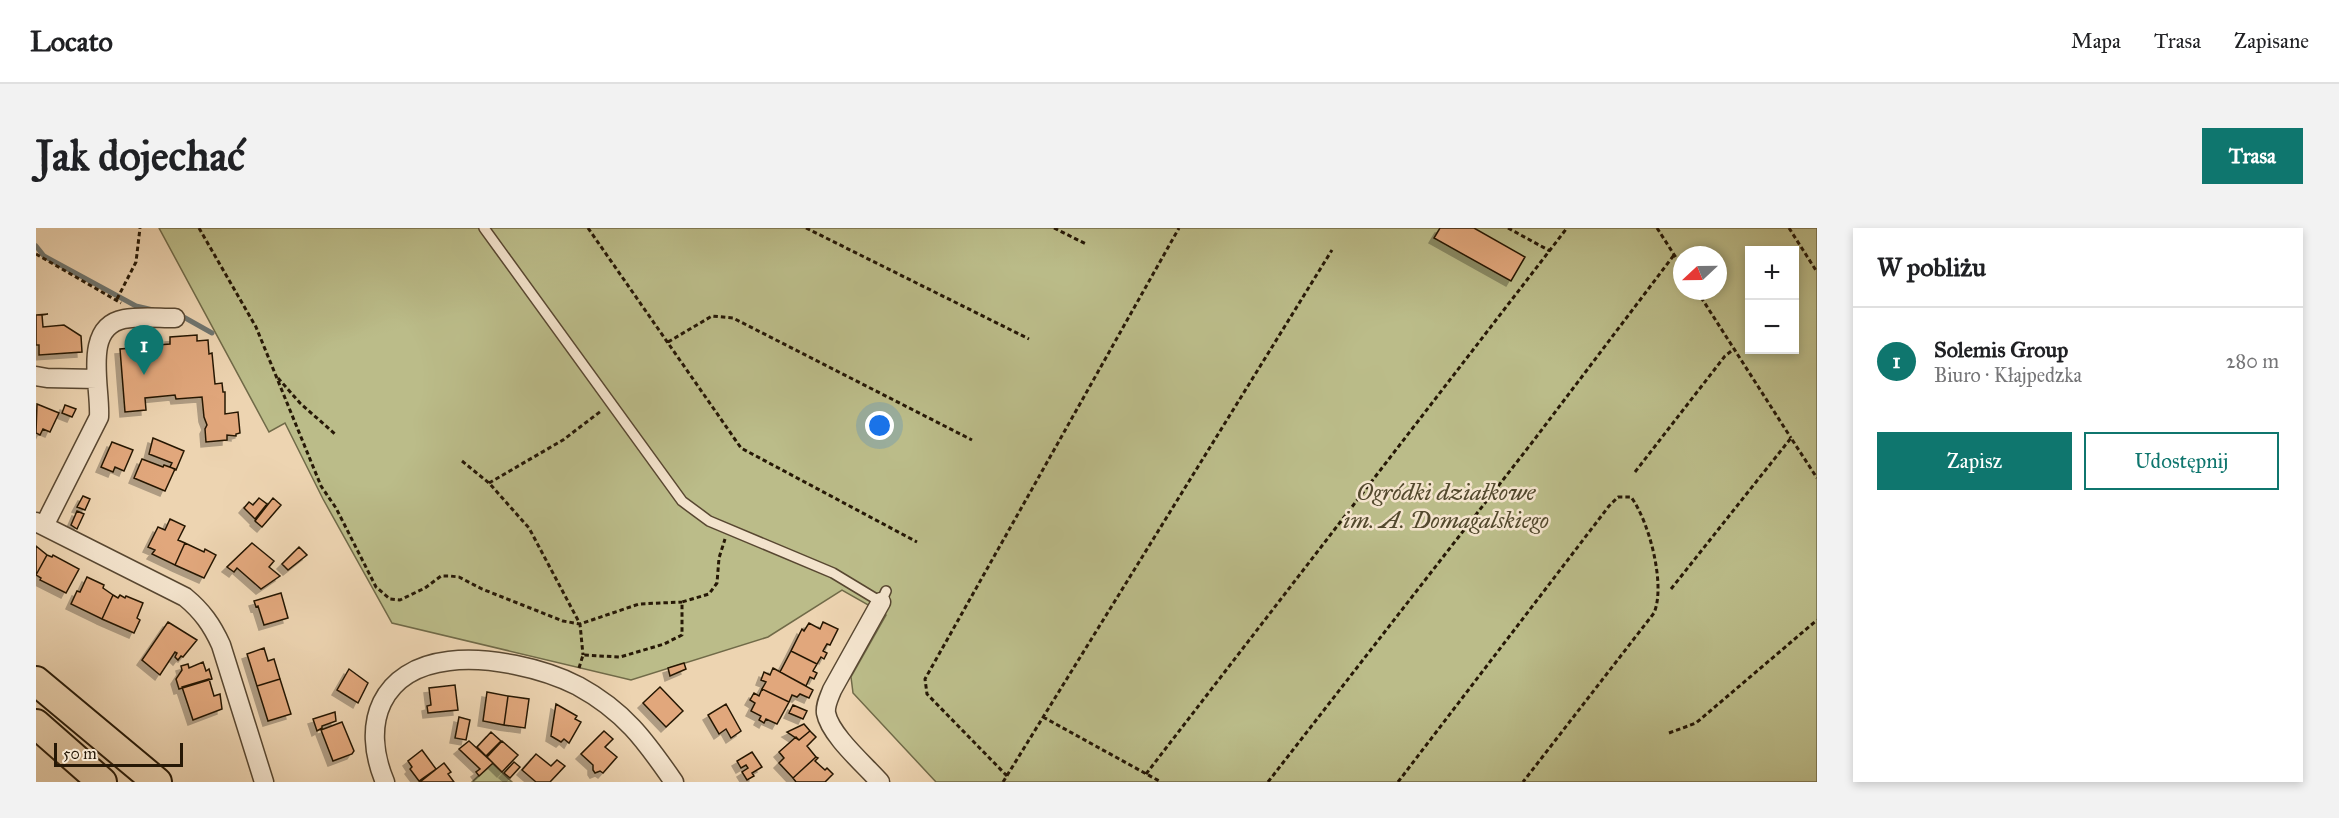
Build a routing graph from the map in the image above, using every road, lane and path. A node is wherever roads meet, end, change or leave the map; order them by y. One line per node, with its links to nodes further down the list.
1 (140, 228): 19 (path)
2 (199, 228): 27 (path)
3 (484, 228): 29 (lane)
4 (588, 228): 24 (path)
5 (806, 228): 23 (path)
6 (1054, 228): 12 (path)
7 (1179, 228): 52 (path)
8 (1508, 228): 14 (path)
9 (1567, 228): 14 (path)
10 (1657, 228): 15 (path)
11 (1789, 228): 18 (path)
12 (1086, 244)
13 (1332, 250): 48 (path)
14 (1550, 251): 51 (path)
15 (1673, 253)
16 (36, 254): 19 (path)
17 (1673, 256): 61 (path)
18 (1817, 272)
19 (117, 300): 21 (path)
20 (1703, 300): 25 (path)
21 (149, 318): 22 (street); 28 (street)
22 (175, 318)
23 (1029, 339)
24 (668, 342): 32 (path); 39 (path)
25 (1734, 349): 31 (path); 34 (path)
26 (36, 376): 28 (street)
27 (277, 377): 30 (path); 44 (path)
28 (97, 379): 37 (street)
29 (611, 402): 36 (path); 38 (lane)
30 (336, 435)
31 (1791, 438): 35 (path); 40 (path)
32 (972, 440)
33 (462, 461): 36 (path)
34 (1635, 472)
35 (1817, 478)
36 (489, 483): 44 (path)
37 (40, 524): 55 (street)
38 (729, 529): 41 (lane); 42 (path)
39 (917, 542)
40 (1671, 589)
41 (884, 596): 58 (street)
42 (682, 602): 44 (path); 45 (path)
43 (1817, 620): 50 (path)
44 (580, 624): 45 (path)
45 (583, 655): 47 (path)
46 (36, 681): 54 (main road)
47 (574, 685): 56 (street); 57 (street)
48 (1043, 717): 51 (path); 52 (path)
49 (36, 724): 53 (main road)
50 (1669, 733)
51 (1146, 774): 60 (path)
52 (1007, 776): 59 (path)
53 (102, 782)
54 (157, 782)
55 (264, 782)
56 (385, 782)
57 (674, 782)
58 (880, 782)
59 (1003, 782)
60 (1161, 782)
61 (1268, 782)
62 (1398, 782): 63 (path)
63 (1523, 782)

